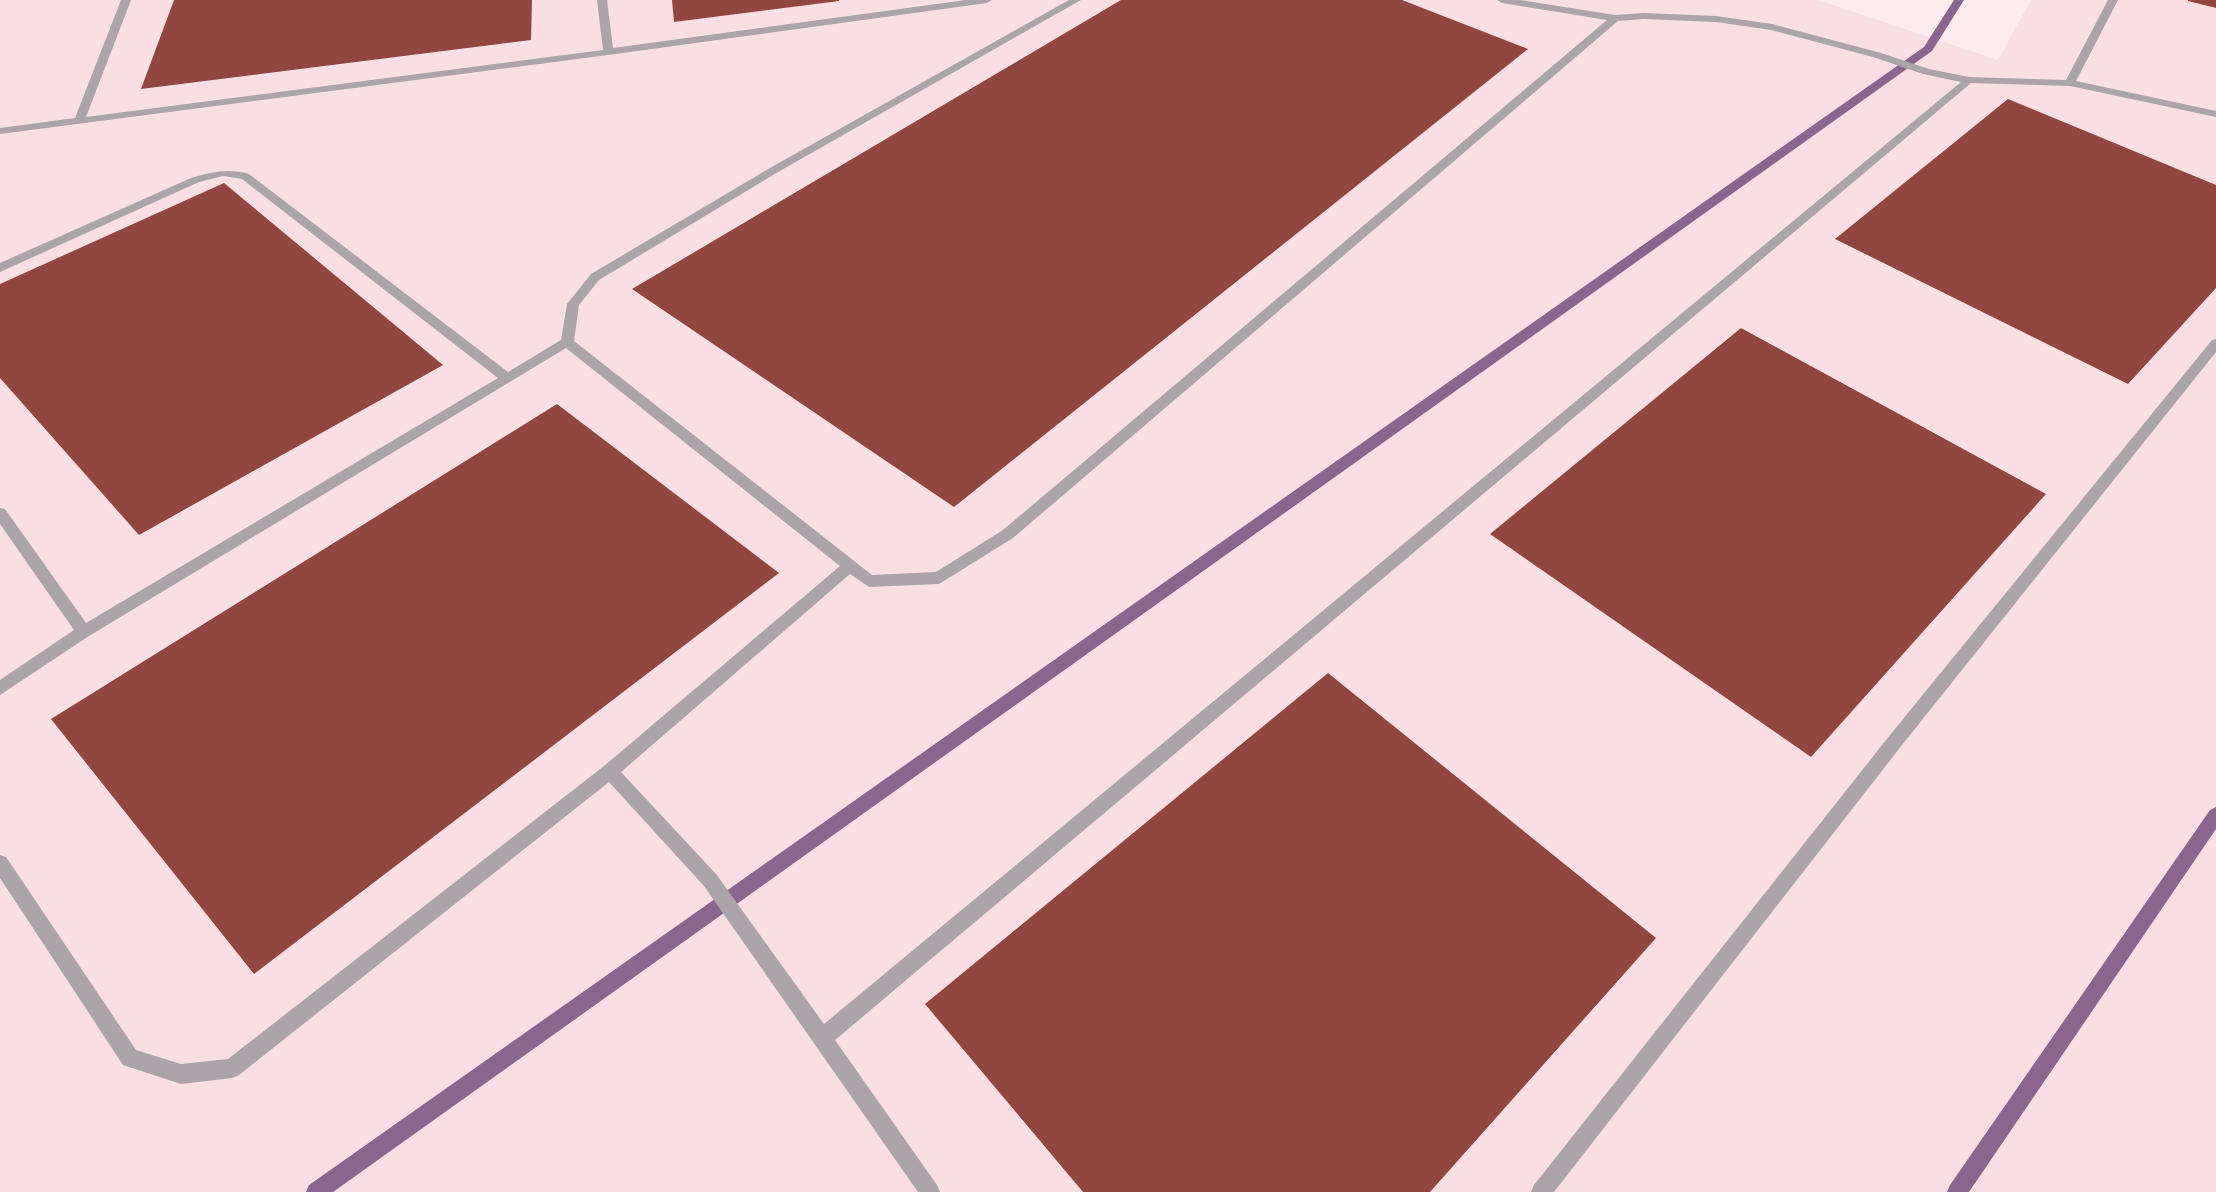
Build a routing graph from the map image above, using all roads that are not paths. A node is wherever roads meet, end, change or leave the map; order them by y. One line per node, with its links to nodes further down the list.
1 (126, 0): 12 (lane)
2 (602, 0): 8 (lane)
3 (987, 0): 8 (lane)
4 (1076, 0): 15 (lane)
5 (1502, 0): 7 (lane)
6 (2113, 0): 10 (lane)
7 (1615, 18): 9 (lane); 19 (lane)
8 (608, 52): 12 (lane)
9 (1969, 80): 10 (lane); 24 (lane)
10 (2070, 83): 11 (lane)
11 (2216, 114)
12 (79, 122): 13 (lane)
13 (0, 131)
14 (0, 268): 17 (lane)
15 (568, 342): 17 (lane); 19 (lane)
16 (2216, 343): 26 (lane)
17 (506, 378): 20 (lane)
18 (0, 513): 20 (lane)
19 (850, 566): 22 (lane)
20 (84, 632): 21 (lane)
21 (0, 688)
22 (610, 771): 23 (lane); 24 (lane)
23 (0, 863)
24 (822, 1038): 25 (lane)
25 (930, 1192)
26 (1541, 1192)

